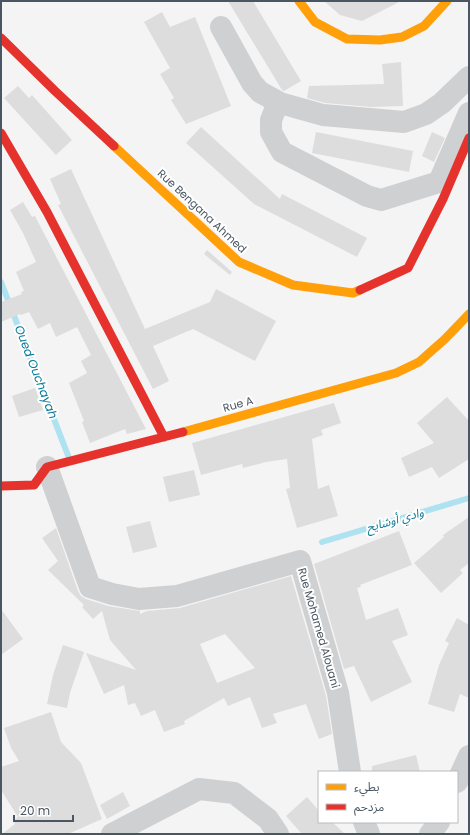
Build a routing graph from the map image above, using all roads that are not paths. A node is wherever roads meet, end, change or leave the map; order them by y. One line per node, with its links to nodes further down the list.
1 (299, 1): 2 (street)
2 (447, 1)
3 (222, 27): 6 (street)
4 (1, 38): 9 (street, Rue Bengana Ahmed)
5 (469, 77): 6 (street)
6 (280, 103): 7 (street)
7 (469, 113)
8 (1, 133): 11 (street)
9 (469, 138)
10 (469, 314): 11 (street, Rue A)
11 (164, 437): 12 (street, Rue A)
12 (47, 467): 13 (street); 15 (street, Rue Mohamed Alouani)
13 (1, 486)
14 (469, 756): 16 (street)
15 (350, 771)
16 (458, 780)
17 (364, 823): 21 (street)
18 (438, 823): 22 (street)
19 (112, 834): 20 (street)
20 (278, 834)
21 (369, 834)
22 (430, 834)

